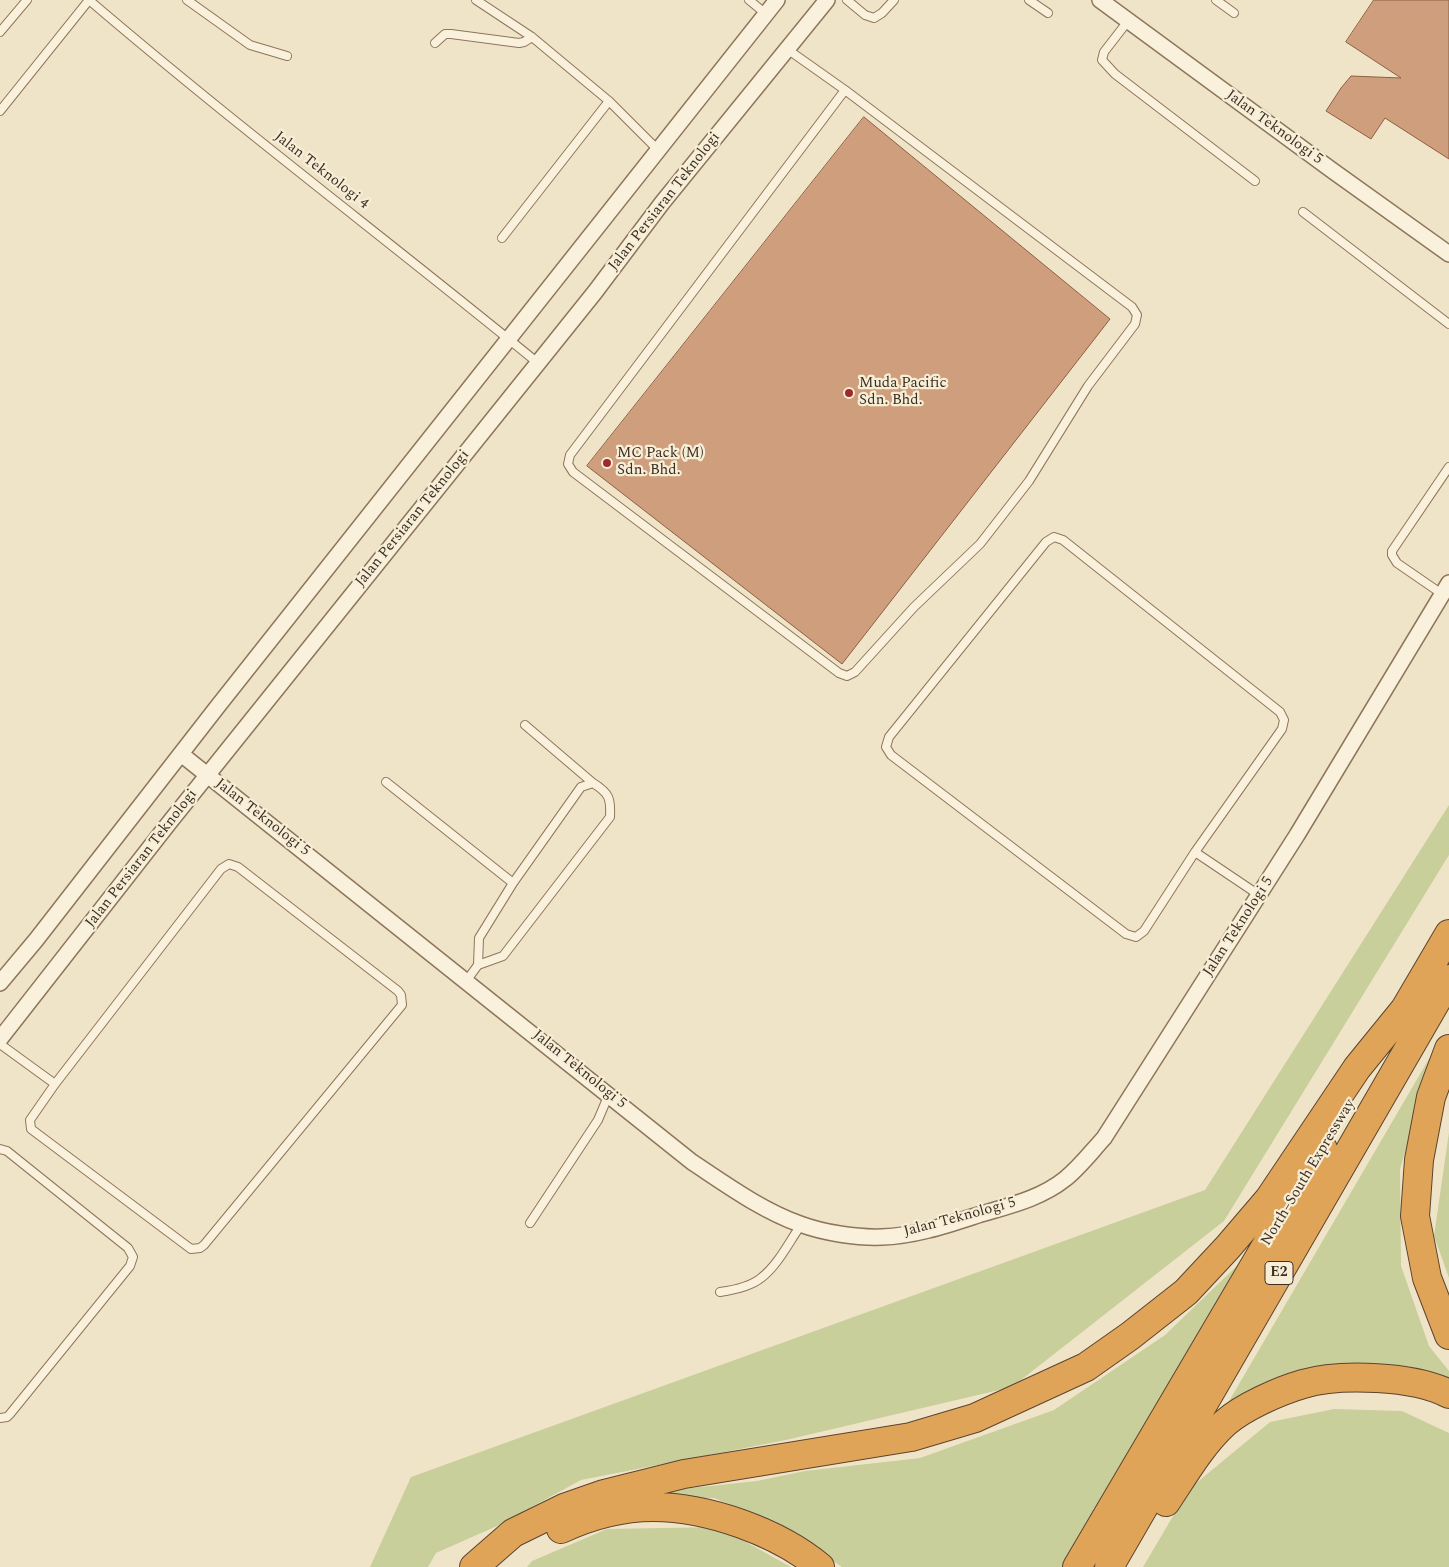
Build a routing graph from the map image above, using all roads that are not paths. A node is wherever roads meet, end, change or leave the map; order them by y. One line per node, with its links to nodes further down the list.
1 (27, 0): 17 (lane)
2 (89, 0): 24 (lane); 31 (lane, Jalan Teknologi 4)
3 (187, 0): 21 (lane)
4 (476, 0): 18 (lane)
5 (748, 0): 14 (lane)
6 (777, 0): 14 (street)
7 (827, 0): 20 (street, Jalan Persiaran Teknologi)
8 (847, 0): 9 (lane)
9 (894, 0)
10 (1029, 0): 15 (lane)
11 (1100, 0): 16 (street, Jalan Teknologi 5)
12 (1216, 0): 13 (lane)
13 (1234, 13)
14 (766, 14): 25 (street)
15 (1048, 14)
16 (1128, 21): 26 (lane); 29 (street, Jalan Teknologi 5)
17 (0, 32)
18 (532, 37): 19 (lane); 23 (lane)
19 (434, 43)
20 (787, 49): 22 (lane); 32 (street, Jalan Persiaran Teknologi)
21 (287, 56)
22 (845, 90): 22 (lane)
23 (609, 101): 25 (lane); 28 (lane)
24 (0, 110)
25 (658, 150): 31 (street)
26 (1255, 181)
27 (1303, 212): 30 (lane)
28 (502, 238)
29 (1449, 254)
30 (1449, 324)
31 (510, 340): 32 (lane, Jalan Teknologi 4); 36 (street)
32 (538, 363): 37 (street, Jalan Persiaran Teknologi)
33 (1449, 467): 34 (lane)
34 (1446, 588): 42 (street, Jalan Teknologi 5)
35 (525, 725): 39 (lane)
36 (181, 754): 37 (street, Jalan Teknologi 5); 47 (street)
37 (207, 775): 46 (street, Jalan Teknologi 5); 49 (street, Jalan Persiaran Teknologi)
38 (386, 782): 41 (lane)
39 (593, 783): 41 (lane); 44 (lane)
40 (1195, 852): 40 (lane); 42 (lane)
41 (513, 883): 44 (lane)
42 (1259, 895): 56 (street, Jalan Teknologi 5)
43 (1449, 934): 48 (highway, North–South Expressway / E2)
44 (478, 965): 46 (lane)
45 (1449, 979): 65 (highway, North–South Expressway / E2)
46 (467, 980): 53 (street, Jalan Teknologi 5)
47 (0, 983)
48 (1409, 1004): 61 (highway); 64 (highway, North–South Expressway / E2)
49 (0, 1039)
50 (0, 1044): 52 (lane)
51 (1449, 1049): 58 (highway)
52 (55, 1084): 52 (lane)
53 (609, 1094): 55 (lane); 56 (street, Jalan Teknologi 5)
54 (0, 1149): 60 (lane)
55 (530, 1223)
56 (801, 1225): 57 (lane)
57 (720, 1292)
58 (1449, 1335)
59 (1449, 1394): 66 (highway)
60 (0, 1418)
61 (474, 1567)
62 (501, 1567): 63 (highway)
63 (820, 1567)
64 (1077, 1567)
65 (1109, 1567)
66 (1121, 1567)

